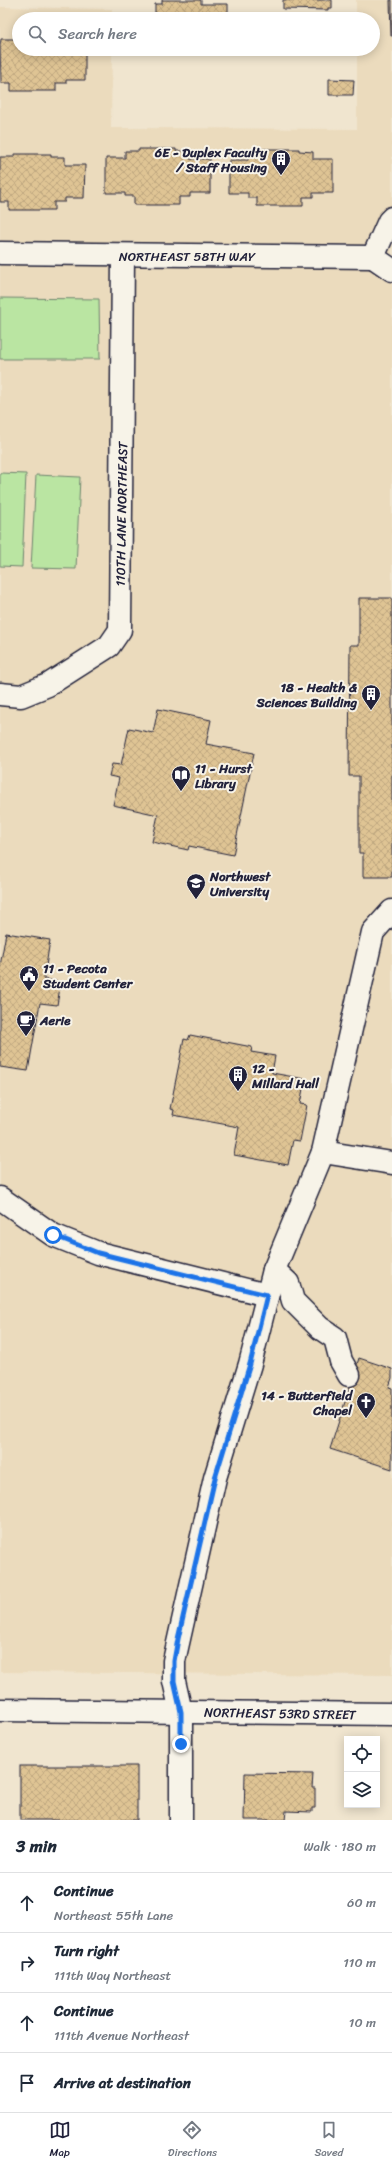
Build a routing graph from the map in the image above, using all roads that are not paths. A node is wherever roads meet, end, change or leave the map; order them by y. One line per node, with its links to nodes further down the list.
1 (392, 218): 4 (street)
2 (0, 253): 3 (street, NORTHEAST 58TH WAY)
3 (123, 256): 4 (street, NORTHEAST 58TH WAY); 6 (street, 110TH LANE NORTHEAST)
4 (373, 257): 5 (street)
5 (392, 270)
6 (0, 694)
7 (392, 911): 8 (street)
8 (323, 1152): 9 (street); 11 (street)
9 (392, 1163)
10 (0, 1198): 12 (street)
11 (274, 1270): 12 (street); 13 (street)
12 (267, 1295): 15 (street)
13 (349, 1376)
14 (0, 1710): 15 (street, NORTHEAST 53RD STREET)
15 (181, 1712): 16 (street, NORTHEAST 53RD STREET); 17 (street)
16 (392, 1714)
17 (181, 1820)

